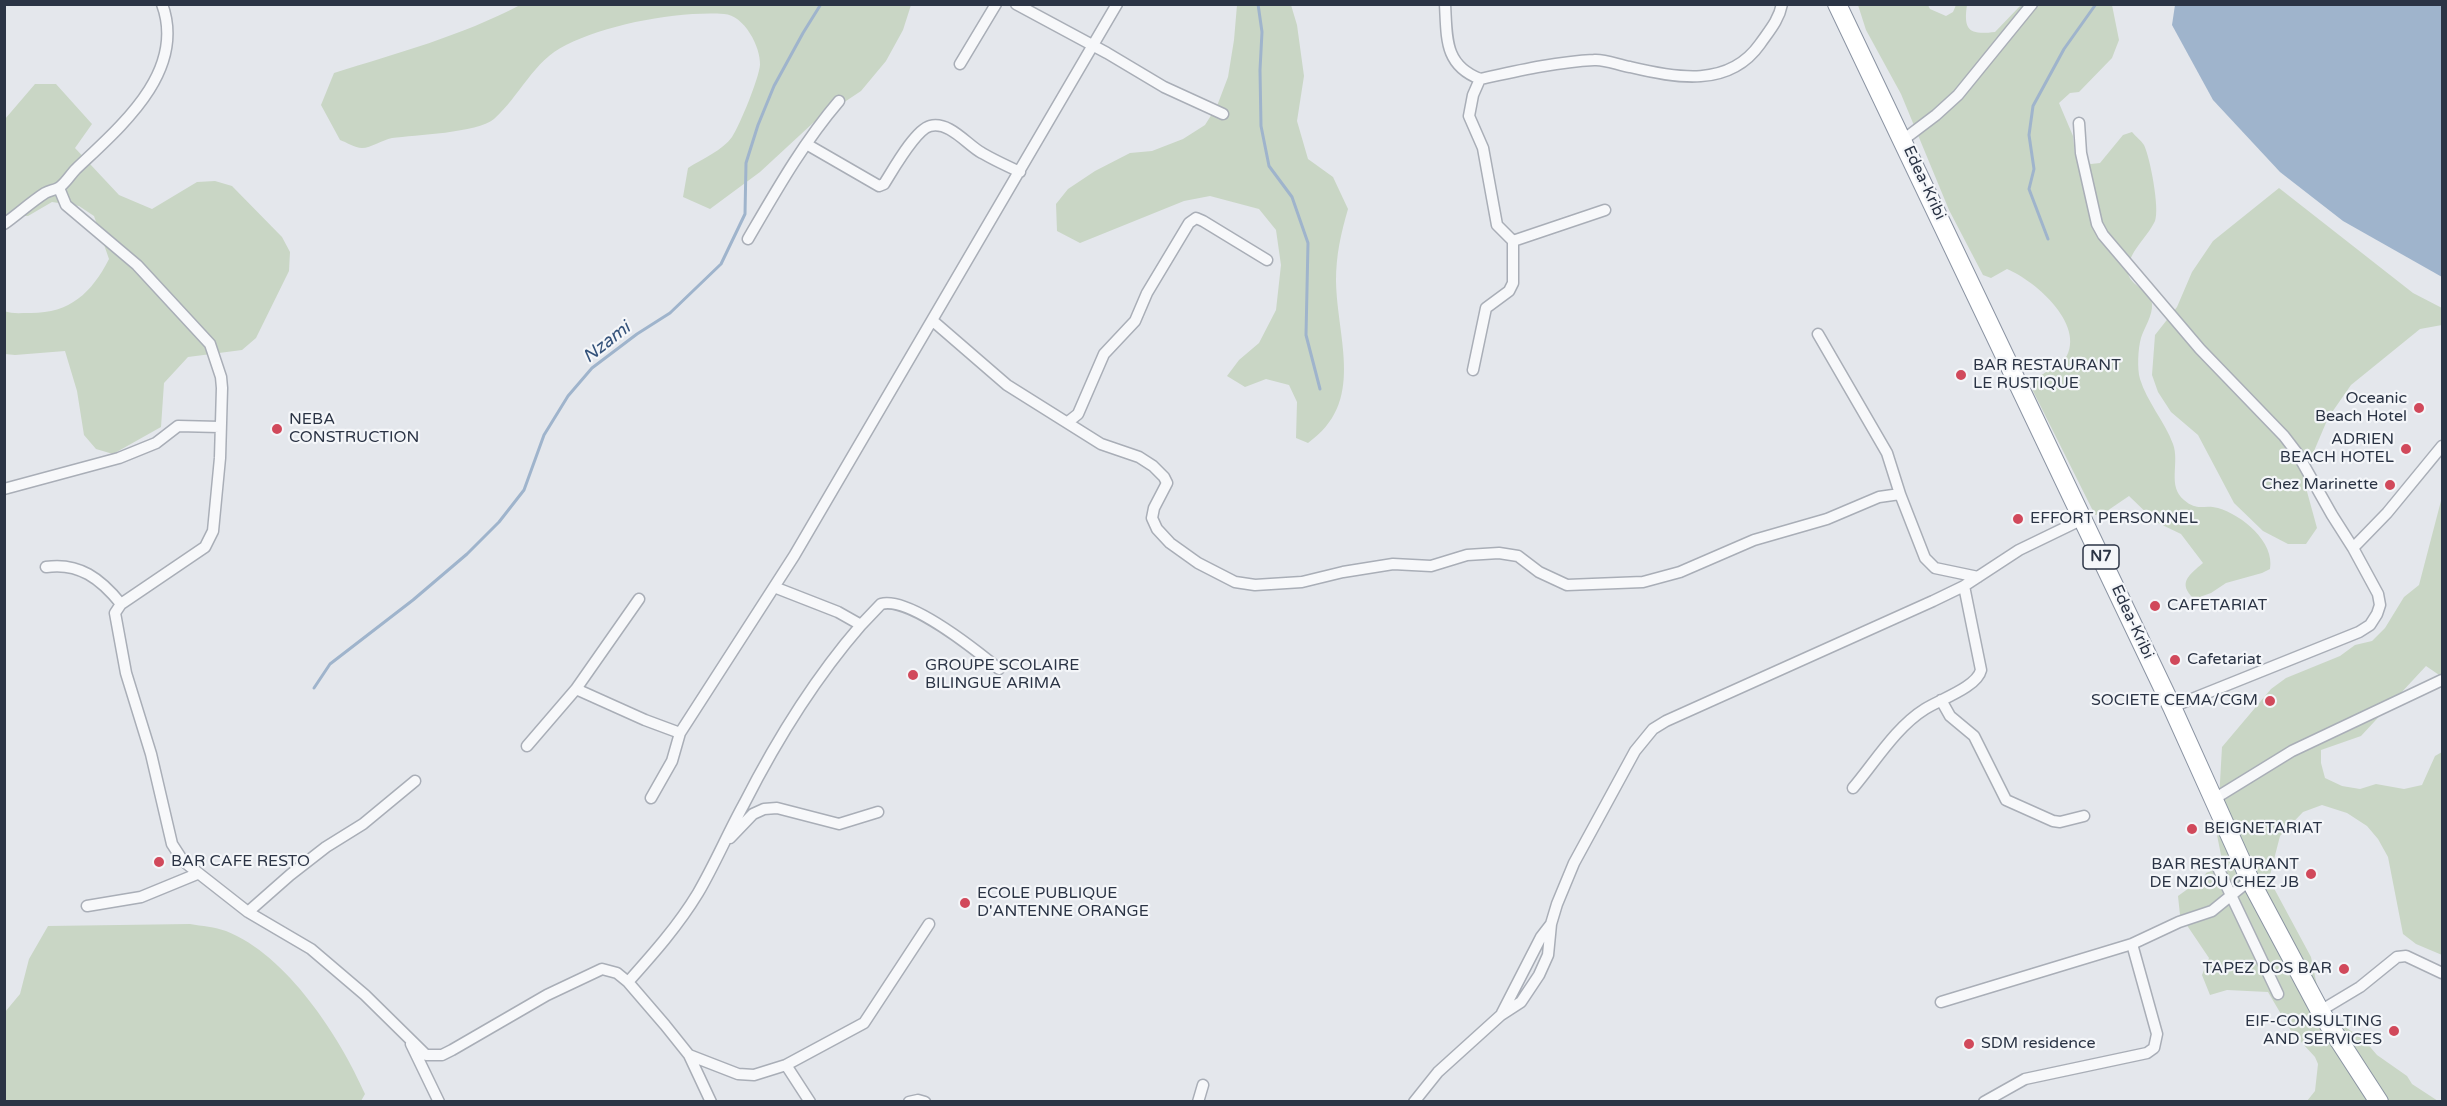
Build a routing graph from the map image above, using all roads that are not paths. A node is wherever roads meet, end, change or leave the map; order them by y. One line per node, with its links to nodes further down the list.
1 (162, 4): 20 (street)
2 (996, 4): 10 (street)
3 (1016, 4): 9 (street)
4 (1118, 4): 9 (street)
5 (1445, 4): 11 (street)
6 (1782, 4): 12 (street)
7 (1838, 4): 17 (highway, Edea-Kribi / N7)
8 (2032, 4): 17 (street)
9 (1092, 46): 15 (street); 19 (street)
10 (960, 64)
11 (1465, 73): 12 (street); 13 (street)
12 (1480, 79): 13 (street)
13 (1473, 95): 24 (street)
14 (839, 101): 18 (street)
15 (1223, 114)
16 (2079, 123): 35 (street)
17 (1903, 140): 34 (highway, Edea-Kribi / N7)
18 (808, 145): 19 (street); 23 (street)
19 (1020, 172): 26 (street)
20 (59, 188): 22 (street); 30 (street)
21 (1605, 210): 24 (street)
22 (4, 224)
23 (748, 239)
24 (1513, 241): 28 (street)
25 (1267, 260): 29 (street)
26 (933, 321): 29 (street); 39 (street)
27 (1818, 334): 33 (street)
28 (1473, 370)
29 (1068, 422): 33 (street)
30 (220, 427): 32 (street); 41 (street)
31 (2442, 446): 35 (street)
32 (4, 489)
33 (1900, 494): 37 (street)
34 (2083, 519): 37 (street); 47 (highway, Edea-Kribi / N7)
35 (2353, 548): 47 (street)
36 (45, 567): 41 (street)
37 (1978, 577): 38 (street)
38 (1964, 586): 46 (street); 80 (street)
39 (774, 587): 42 (street); 48 (street)
40 (639, 599): 45 (street)
41 (121, 604): 58 (street)
42 (861, 625): 43 (street); 56 (street)
43 (999, 669)
44 (2442, 680): 53 (street)
45 (576, 689): 48 (street); 49 (street)
46 (1941, 700): 51 (street); 55 (street)
47 (2172, 706): 53 (highway, Edea-Kribi / N7)
48 (680, 733): 52 (street)
49 (527, 746)
50 (415, 781): 62 (street)
51 (1853, 789)
52 (651, 798)
53 (2214, 799): 59 (highway, Edea-Kribi / N7)
54 (878, 812): 56 (street)
55 (2084, 816)
56 (723, 844): 66 (street)
57 (2219, 870): 60 (street)
58 (197, 874): 61 (street); 62 (street)
59 (2250, 880): 60 (street); 69 (highway, Edea-Kribi / N7)
60 (2232, 896): 64 (street); 67 (street)
61 (87, 906)
62 (248, 912): 70 (street)
63 (929, 924): 72 (street)
64 (2132, 944): 68 (street); 81 (street)
65 (2442, 973): 69 (street)
66 (628, 982): 70 (street); 71 (street)
67 (2278, 994)
68 (1941, 1002)
69 (2320, 1011): 82 (highway, Edea-Kribi / N7)
70 (408, 1039): 74 (street)
71 (689, 1055): 72 (street); 75 (street)
72 (786, 1065): 76 (street)
73 (1203, 1085): 79 (street)
74 (439, 1101)
75 (711, 1101)
76 (810, 1101)
77 (909, 1101): 78 (street)
78 (925, 1101)
79 (1198, 1101)
80 (1414, 1101)
81 (1984, 1101)
82 (2379, 1101)

